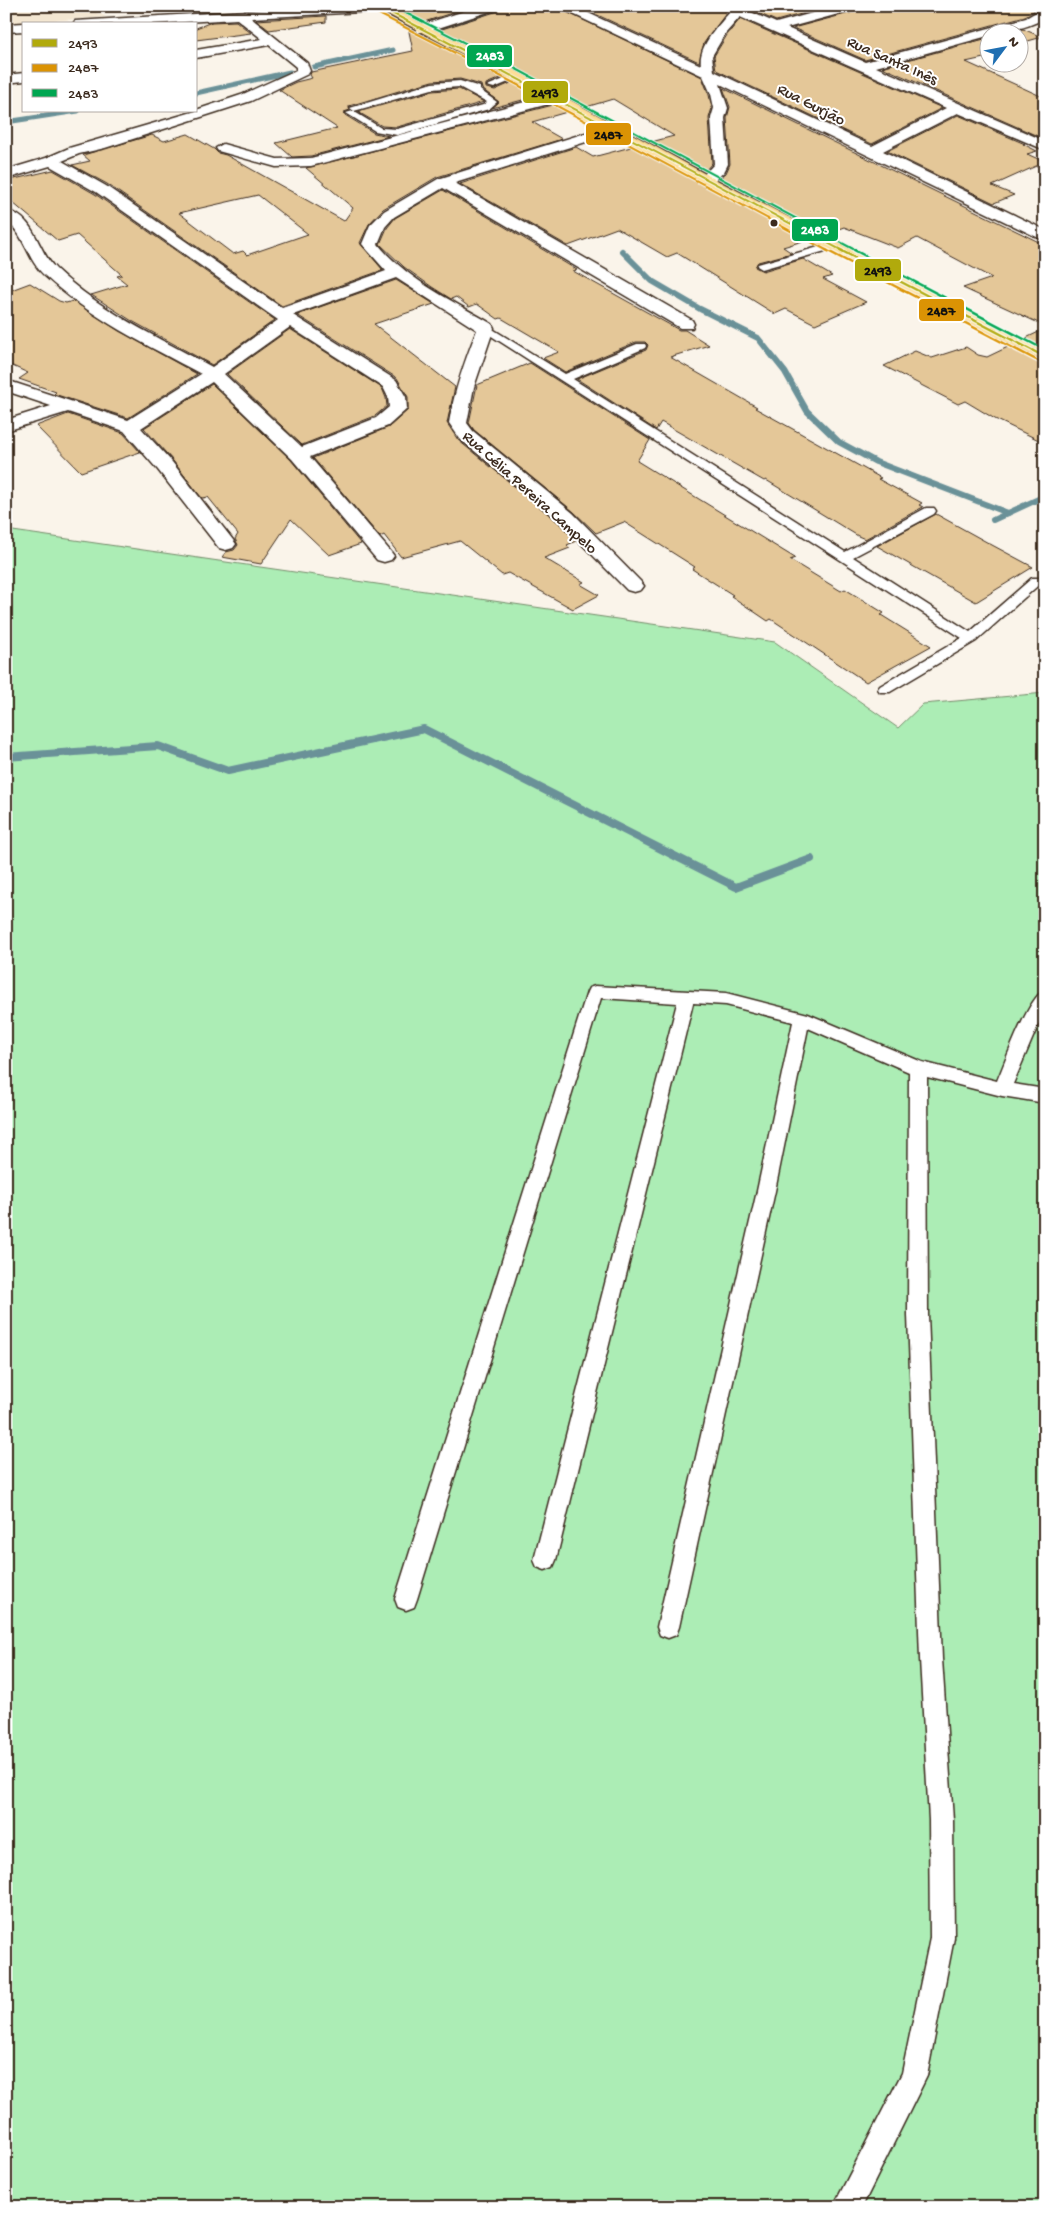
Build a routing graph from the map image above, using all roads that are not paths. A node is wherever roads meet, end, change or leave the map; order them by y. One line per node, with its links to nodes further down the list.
1 (493, 6): 12 (street)
2 (562, 6): 16 (street, Rua Gurjão)
3 (853, 6): 10 (street)
4 (379, 7): 7 (street); 12 (main road)
5 (732, 9): 10 (street, Rua Santa Inês); 16 (street)
6 (1045, 11): 15 (street)
7 (240, 15): 8 (street); 13 (street)
8 (115, 22)
9 (22, 27): 11 (street)
10 (776, 27): 15 (street, Rua Santa Inês)
11 (6, 28)
12 (422, 29): 18 (main road)
13 (272, 41): 14 (street); 28 (street)
14 (198, 54)
15 (865, 66): 22 (street, Rua Santa Inês)
16 (708, 72): 27 (street, Rua Gurjão); 32 (street)
17 (22, 77): 19 (street)
18 (517, 77): 20 (lane); 21 (main road)
19 (6, 80)
20 (491, 86)
21 (555, 98): 24 (main road); 26 (street)
22 (958, 107): 25 (street, Rua Santa Inês); 27 (street)
23 (352, 110): 23 (lane)
24 (613, 129): 32 (main road); 33 (street)
25 (1045, 146)
26 (224, 148)
27 (870, 152): 35 (street, Rua Gurjão)
28 (51, 161): 30 (street); 39 (street)
29 (6, 169): 30 (street)
30 (23, 170): 31 (street)
31 (6, 175)
32 (706, 180): 36 (main road)
33 (443, 182): 38 (street); 40 (street)
34 (6, 214): 44 (street)
35 (1045, 236)
36 (833, 246): 37 (lane); 43 (main road)
37 (762, 266)
38 (397, 272): 39 (street); 41 (street)
39 (285, 317): 44 (street); 50 (street)
40 (686, 324)
41 (486, 328): 45 (lane); 56 (street, Rua Célia Pereira Campelo)
42 (641, 346): 45 (lane)
43 (1045, 357)
44 (213, 374): 49 (street); 50 (street)
45 (565, 378): 54 (lane)
46 (6, 385): 47 (street)
47 (69, 406): 48 (street); 49 (street)
48 (6, 426)
49 (130, 427): 52 (street)
50 (300, 455): 53 (street)
51 (930, 511): 54 (lane)
52 (226, 544)
53 (384, 556)
54 (844, 557): 57 (lane)
55 (1037, 581): 57 (lane)
56 (634, 586)
57 (970, 638): 58 (lane)
58 (885, 689)
59 (1045, 996): 63 (lane)
60 (686, 998): 61 (lane); 65 (lane); 66 (lane)
61 (802, 1018): 62 (lane); 67 (lane)
62 (918, 1068): 63 (lane); 68 (lane)
63 (1002, 1089): 64 (lane)
64 (1045, 1096)
65 (545, 1560)
66 (406, 1599)
67 (668, 1627)
68 (847, 2207)

